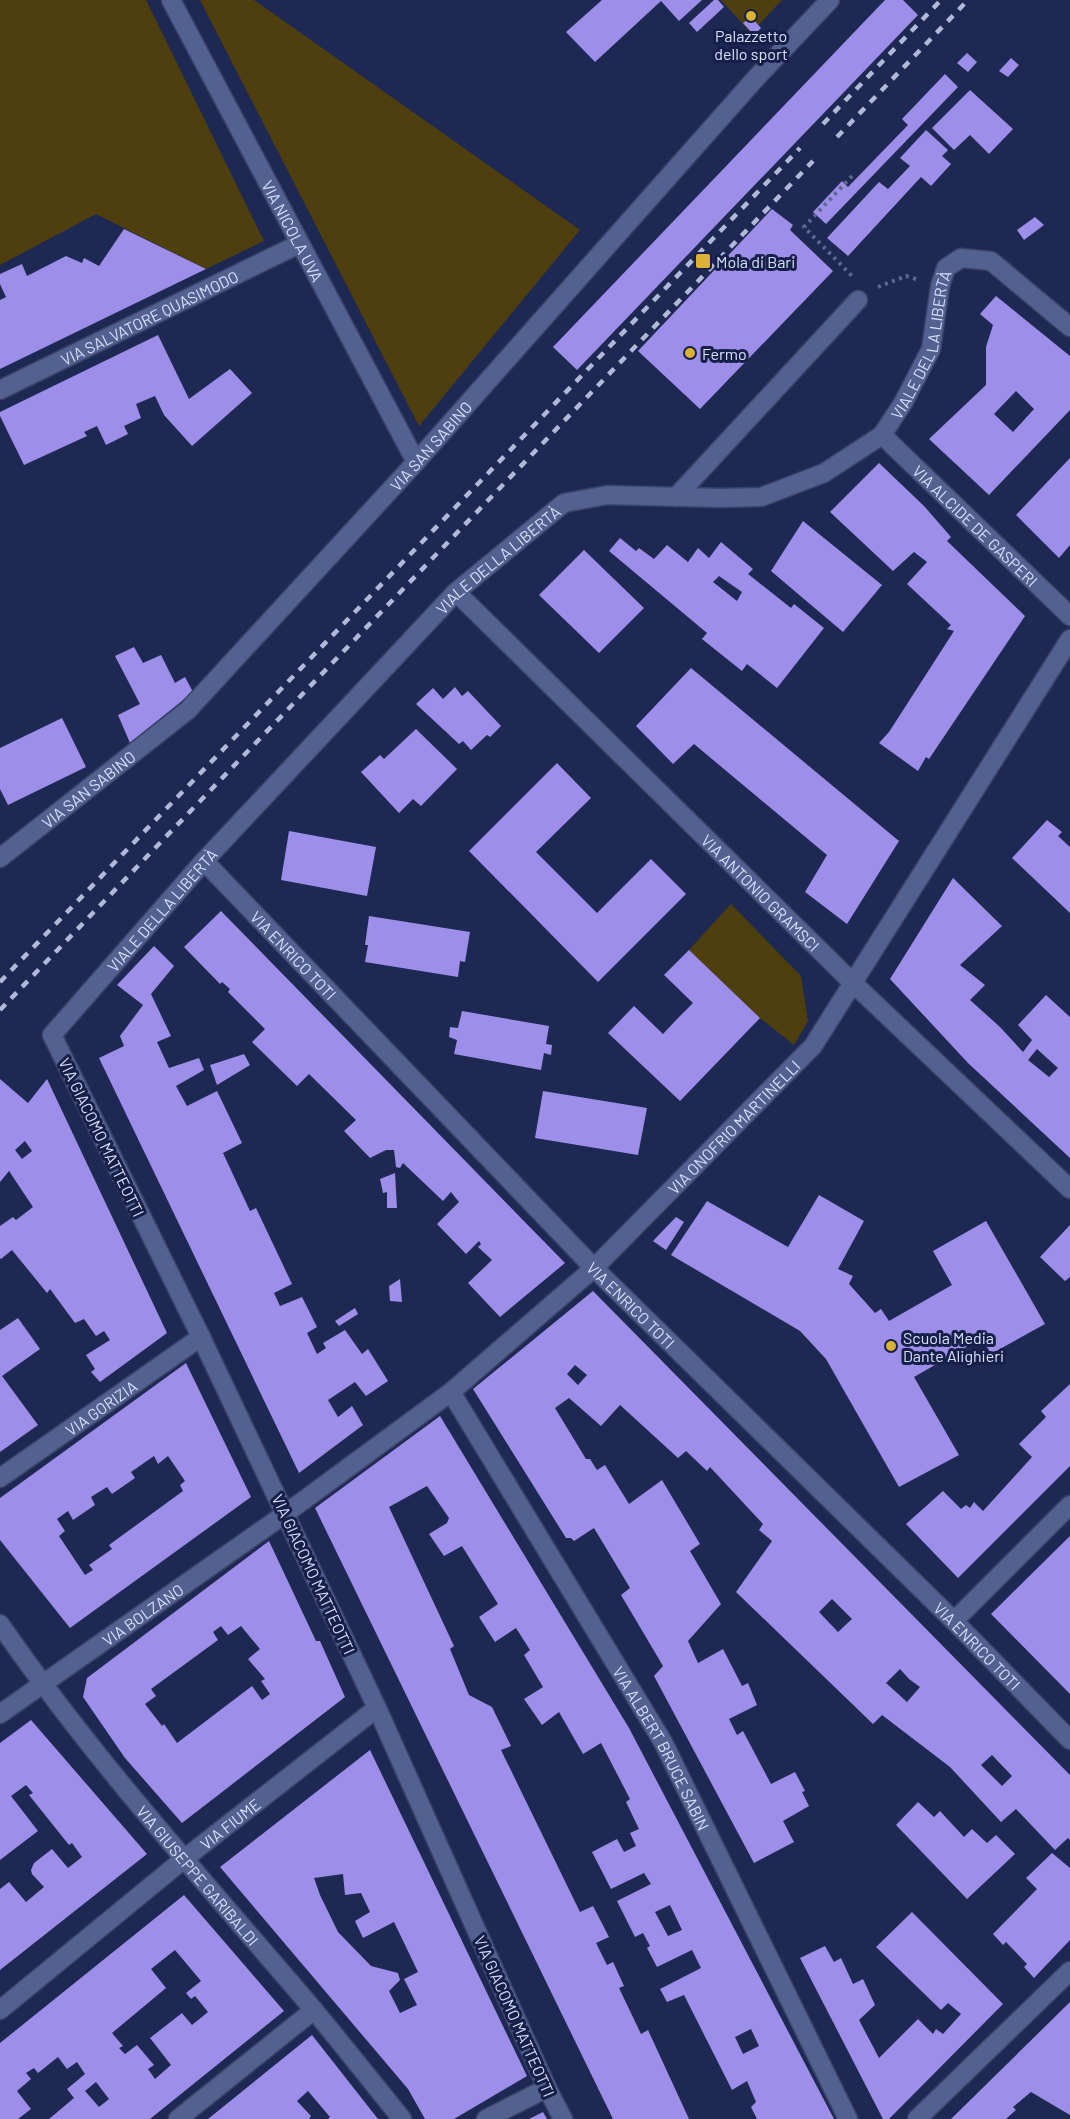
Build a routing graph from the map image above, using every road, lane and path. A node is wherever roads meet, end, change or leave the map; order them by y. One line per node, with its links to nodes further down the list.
1 (171, 0): 4 (street, VIA NICOLA UVA)
2 (830, 0): 10 (street, VIA SAN SABINO)
3 (852, 176): 6 (path)
4 (299, 244): 8 (street, VIA SALVATORE QUASIMODO); 10 (street, VIA NICOLA UVA)
5 (940, 286): 6 (path); 7 (street, VIALE DELLA LIBERTÀ); 9 (street, VIALE DELLA LIBERTÀ)
6 (862, 296): 11 (street)
7 (1070, 327)
8 (0, 390)
9 (882, 435): 11 (street, VIALE DELLA LIBERTÀ); 13 (street, VIA ALCIDE DE GASPERI)
10 (416, 462): 15 (street, VIA SAN SABINO)
11 (676, 497): 12 (street, VIALE DELLA LIBERTÀ)
12 (456, 592): 16 (street, VIALE DELLA LIBERTÀ); 17 (street, VIA ANTONIO GRAMSCI)
13 (1070, 616)
14 (1070, 639): 17 (street, VIA ONOFRIO MARTINELLI)
15 (0, 858)
16 (204, 861): 18 (street, VIALE DELLA LIBERTÀ); 20 (street, VIA ENRICO TOTI)
17 (853, 983): 19 (street, VIA ANTONIO GRAMSCI); 20 (street, VIA ONOFRIO MARTINELLI)
18 (52, 1035): 21 (street, VIA GIACOMO MATTEOTTI)
19 (1070, 1189)
20 (594, 1268): 22 (street, VIA ONOFRIO MARTINELLI); 26 (street, VIA ENRICO TOTI)
21 (201, 1337): 23 (street, VIA GORIZIA); 25 (street, VIA GIACOMO MATTEOTTI)
22 (451, 1392): 25 (street, VIA ONOFRIO MARTINELLI); 41 (street, VIA ALBERT BRUCE SABIN)
23 (0, 1478)
24 (1070, 1505): 26 (street)
25 (285, 1514): 28 (street, VIA BOLZANO); 29 (street, VIA GIACOMO MATTEOTTI)
26 (954, 1621): 31 (street, VIA ENRICO TOTI)
27 (0, 1624): 28 (street, VIA GIUSEPPE GARIBALDI)
28 (41, 1683): 30 (street, VIA BOLZANO); 32 (street, VIA GIUSEPPE GARIBALDI)
29 (377, 1708): 32 (street, VIA FIUME); 36 (street, VIA GIACOMO MATTEOTTI)
30 (0, 1714)
31 (1070, 1740)
32 (184, 1860): 34 (street, VIA FIUME); 35 (street, VIA GIUSEPPE GARIBALDI)
33 (1070, 1971): 42 (street)
34 (0, 2010)
35 (314, 2010): 37 (street); 38 (street, VIA GIUSEPPE GARIBALDI)
36 (547, 2088): 39 (street); 40 (street, VIA GIACOMO MATTEOTTI)
37 (178, 2119)
38 (402, 2119)
39 (486, 2119)
40 (562, 2119)
41 (848, 2119)
42 (917, 2119)

